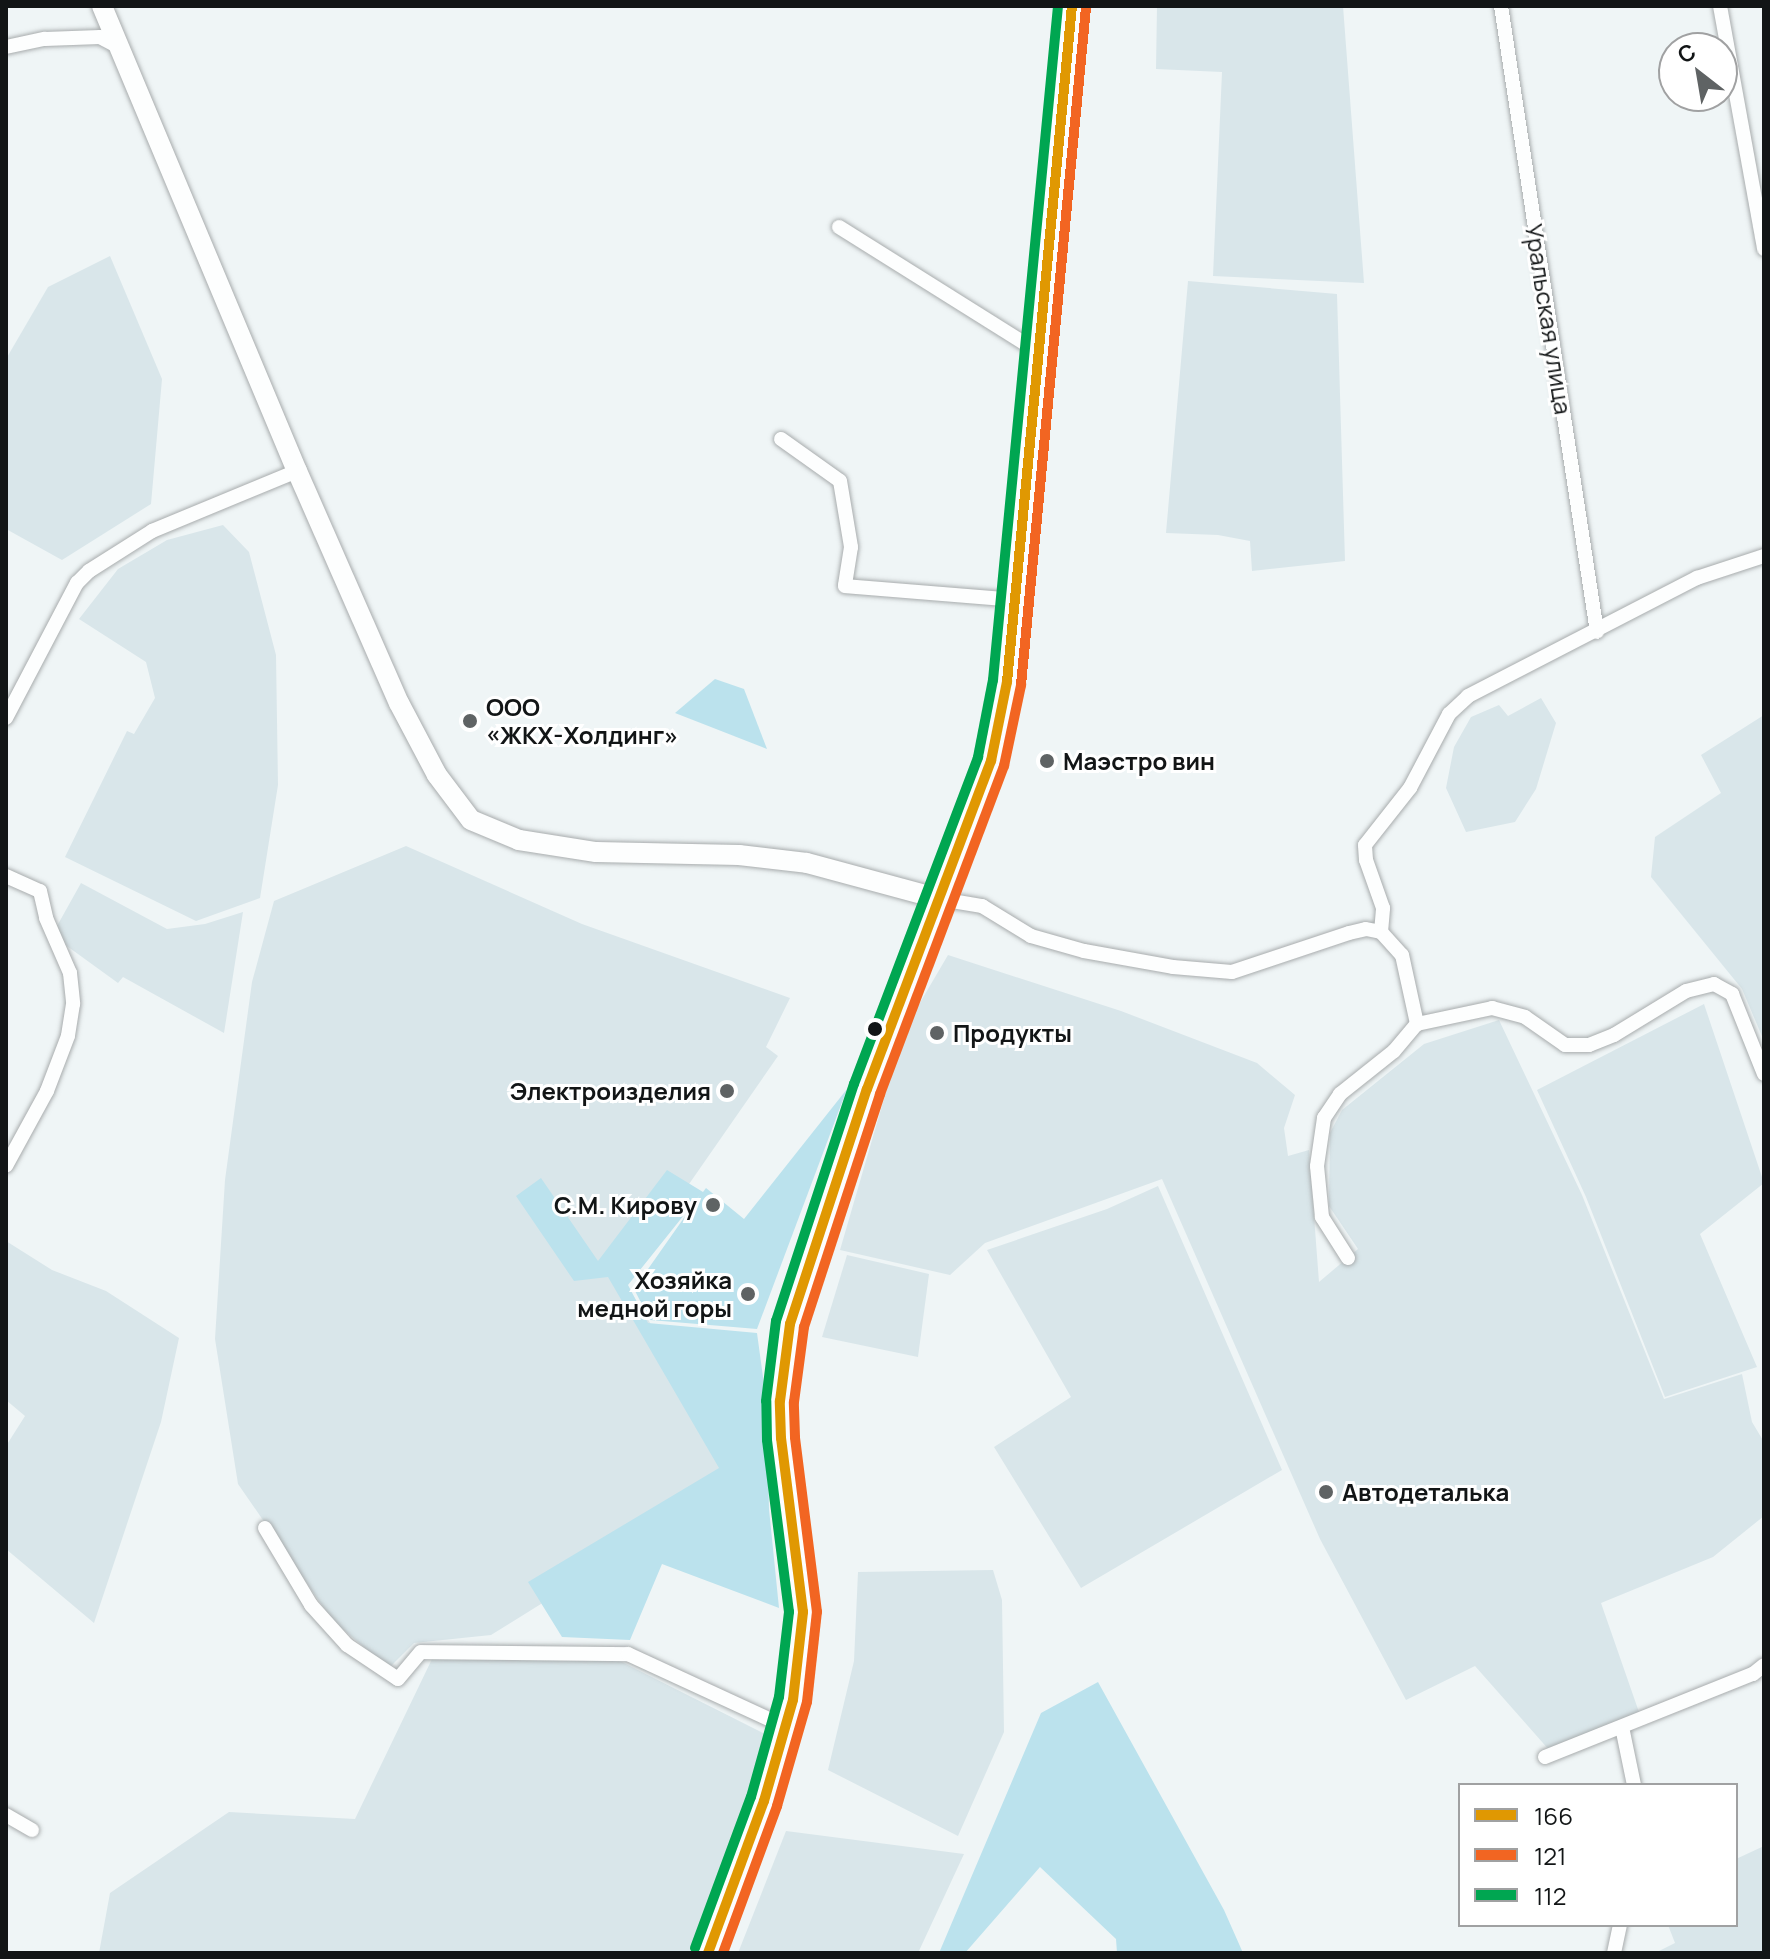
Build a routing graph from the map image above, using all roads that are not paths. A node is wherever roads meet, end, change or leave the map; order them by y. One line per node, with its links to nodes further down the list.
1 (102, 6): 6 (street)
2 (1072, 6): 9 (main road)
3 (1501, 6): 14 (street, Уральская улица)
4 (1720, 6): 8 (street)
5 (6, 47): 6 (street)
6 (119, 47): 11 (street)
7 (839, 227): 9 (street)
8 (1764, 249)
9 (1040, 353): 13 (main road)
10 (781, 439): 13 (street)
11 (297, 471): 15 (street); 17 (street)
12 (1764, 556): 14 (street)
13 (1015, 600): 17 (main road)
14 (1597, 632): 18 (street)
15 (6, 718)
16 (6, 876): 21 (street)
17 (940, 899): 18 (street); 25 (main road)
18 (1381, 932): 19 (street)
19 (1417, 1024): 20 (street); 22 (street)
20 (1764, 1074)
21 (6, 1166)
22 (1348, 1258)
23 (265, 1528): 25 (street)
24 (1764, 1665): 26 (street)
25 (786, 1727): 32 (main road)
26 (1622, 1727): 27 (street); 28 (street)
27 (1545, 1757)
28 (1634, 1783)
29 (6, 1815): 30 (street)
30 (32, 1830)
31 (1620, 1927): 33 (street)
32 (708, 1953)
33 (1614, 1953)

